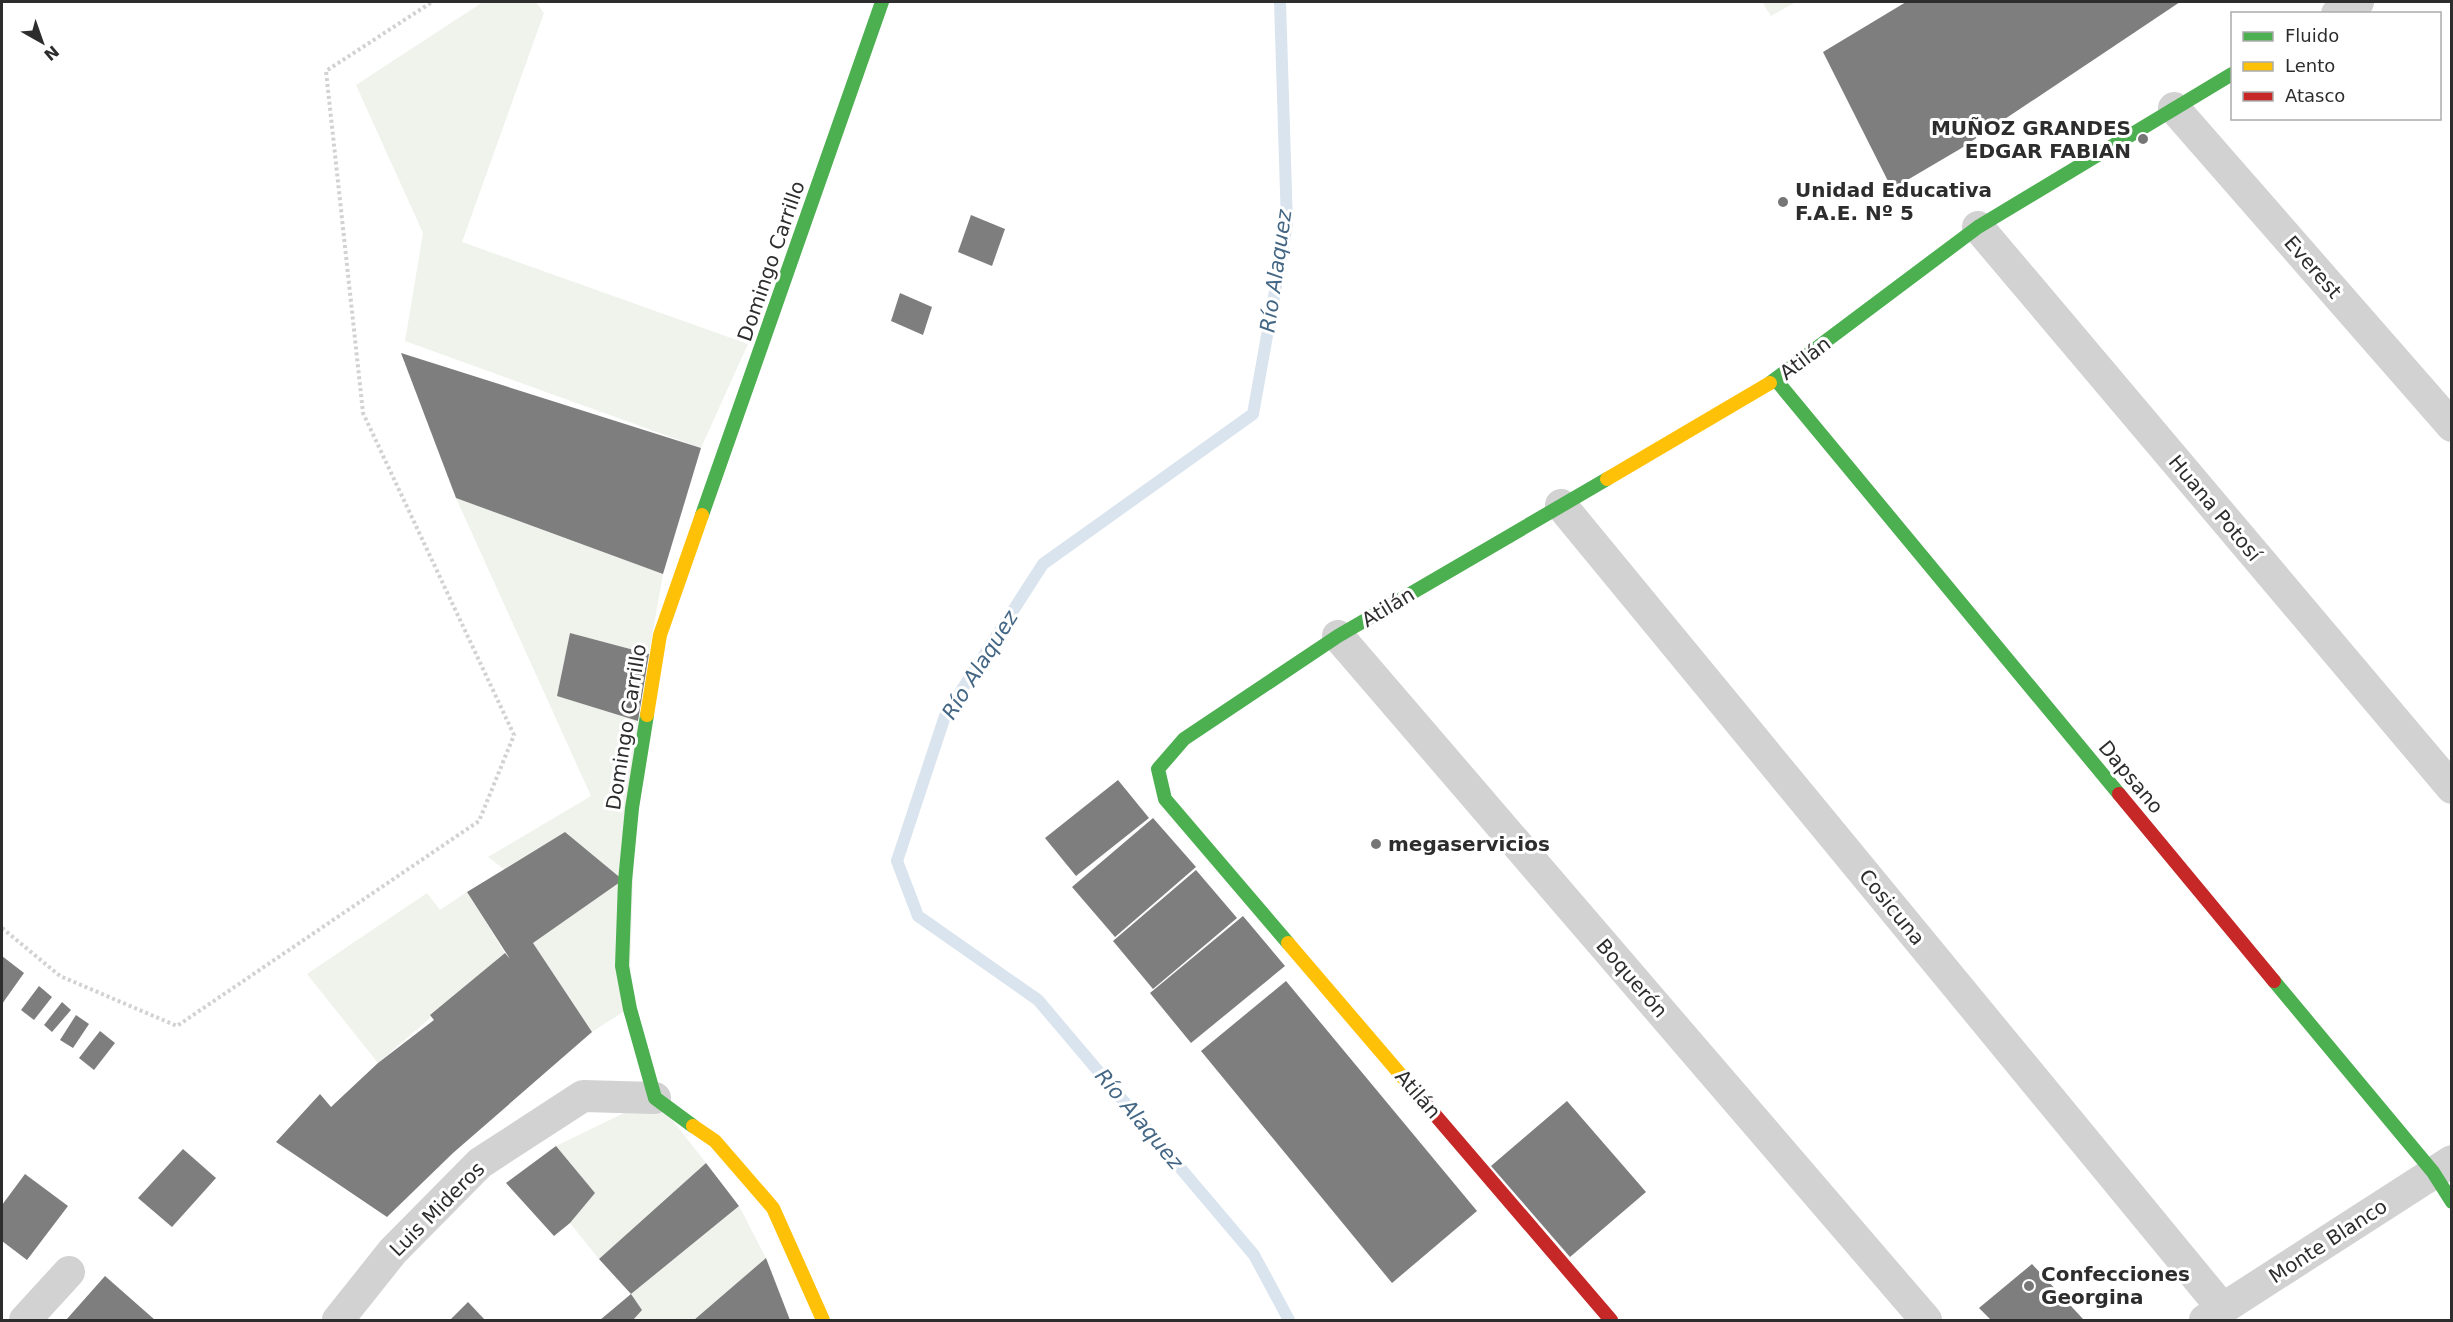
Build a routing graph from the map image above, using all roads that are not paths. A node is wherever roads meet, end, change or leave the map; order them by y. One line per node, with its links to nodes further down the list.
1 (882, 2): 12 (street, Domingo Carrillo)
2 (2358, 2): 3 (street)
3 (2340, 12)
4 (2231, 75): 5 (street, Atilán)
5 (2174, 108): 6 (street, Atilán); 8 (street, Everest)
6 (1978, 227): 7 (street, Atilán); 11 (street, Huana Potosí)
7 (1776, 380): 9 (street, Atilán); 13 (street, Dapsano)
8 (2451, 426)
9 (1561, 504): 10 (street, Atilán); 16 (street, Cosicuna)
10 (1338, 636): 20 (street, Atilán); 21 (street, Boquerón)
11 (2451, 788)
12 (655, 1098): 18 (street, Luis Mideros); 19 (street)
13 (2442, 1166): 14 (street, Dapsano); 16 (street, Monte Blanco)
14 (2451, 1202)
15 (69, 1272): 17 (street)
16 (2214, 1315)
17 (25, 1320)
18 (338, 1320)
19 (823, 1320)
20 (1611, 1320)
21 (1926, 1320)

